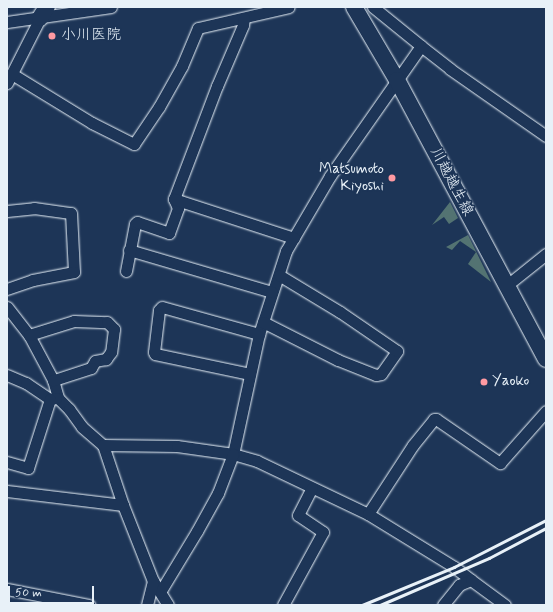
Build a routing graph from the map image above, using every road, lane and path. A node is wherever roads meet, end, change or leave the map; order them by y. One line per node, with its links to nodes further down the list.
1 (111, 7): 5 (street)
2 (289, 7): 6 (street)
3 (354, 7): 10 (main road, 川越越生線)
4 (373, 7): 8 (street)
5 (43, 12): 7 (street); 9 (street)
6 (244, 18): 9 (street); 12 (street)
7 (7, 22)
8 (421, 46): 10 (street); 11 (street)
9 (9, 78)
10 (397, 80): 14 (street); 19 (main road, 川越越生線)
11 (544, 131)
12 (174, 199): 14 (street); 15 (street)
13 (7, 211): 20 (street)
14 (294, 238): 18 (street)
15 (128, 250): 17 (street); 21 (street)
16 (546, 254): 19 (street)
17 (126, 271)
18 (279, 275): 21 (street); 23 (street)
19 (506, 286): 26 (main road, 川越越生線)
20 (7, 290)
21 (272, 292): 23 (street)
22 (7, 307): 25 (street)
23 (263, 322): 24 (street)
24 (259, 334): 27 (street); 27 (street)
25 (29, 335): 29 (street); 29 (street)
26 (546, 359)
27 (250, 374): 33 (street)
28 (7, 375): 30 (street)
29 (53, 380): 30 (street)
30 (54, 398): 32 (street); 34 (street)
31 (546, 411): 38 (street)
32 (104, 445): 33 (street); 37 (street)
33 (233, 454): 35 (street); 42 (street)
34 (7, 462)
35 (312, 488): 38 (street); 46 (street)
36 (7, 491): 37 (street)
37 (123, 504): 40 (street)
38 (368, 514): 39 (street)
39 (471, 580): 47 (street); 48 (street)
40 (154, 581): 42 (street); 44 (street)
41 (7, 589): 43 (street)
42 (160, 592): 45 (street)
43 (89, 605)
44 (147, 605)
45 (168, 605)
46 (284, 605)
47 (443, 605)
48 (505, 605)

